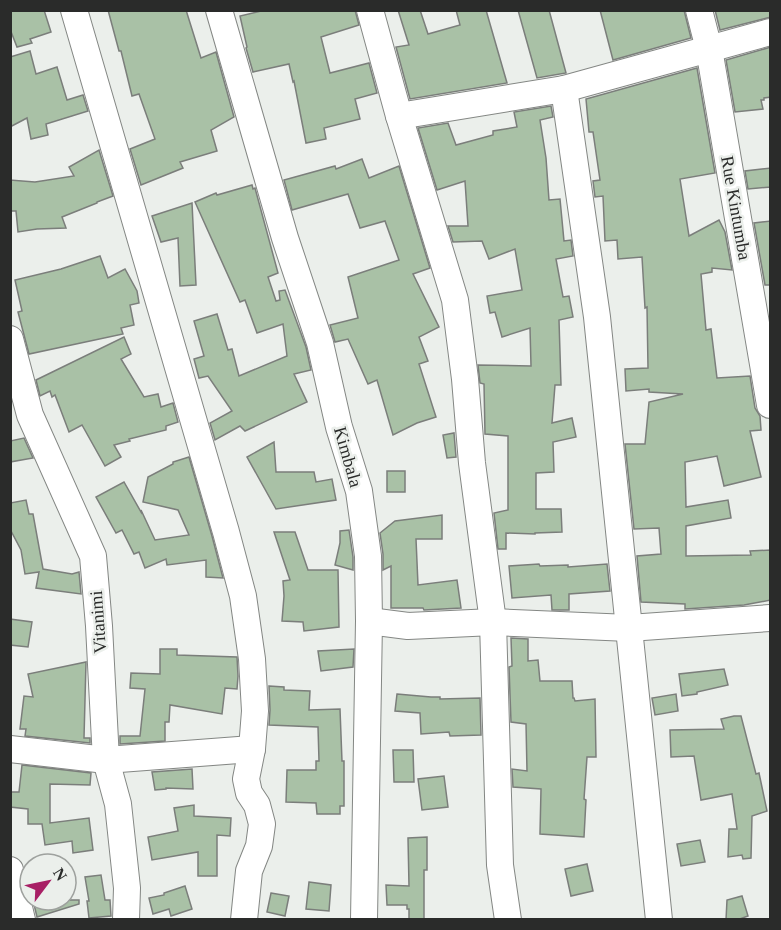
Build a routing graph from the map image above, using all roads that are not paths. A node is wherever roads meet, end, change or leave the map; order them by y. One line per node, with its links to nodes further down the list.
1 (74, 10): 16 (street)
2 (219, 10): 12 (street, Kimbala)
3 (370, 10): 8 (street)
4 (699, 10): 6 (street, Rue Kintumba)
5 (771, 32): 6 (street)
6 (709, 49): 7 (street); 10 (street, Rue Kintumba)
7 (564, 89): 8 (street); 14 (street)
8 (399, 116): 13 (street)
9 (10, 339): 17 (street, Vitanimi)
10 (771, 405)
11 (771, 618): 14 (street)
12 (369, 621): 13 (street); 22 (street, Kimbala)
13 (493, 622): 14 (street); 23 (street)
14 (629, 628): 24 (street)
15 (10, 749): 17 (street)
16 (252, 749): 17 (street); 21 (street)
17 (106, 760): 20 (street, Vitanimi)
18 (10, 870): 19 (street)
19 (22, 920)
20 (126, 920)
21 (244, 920)
22 (364, 920)
23 (508, 920)
24 (658, 920)

